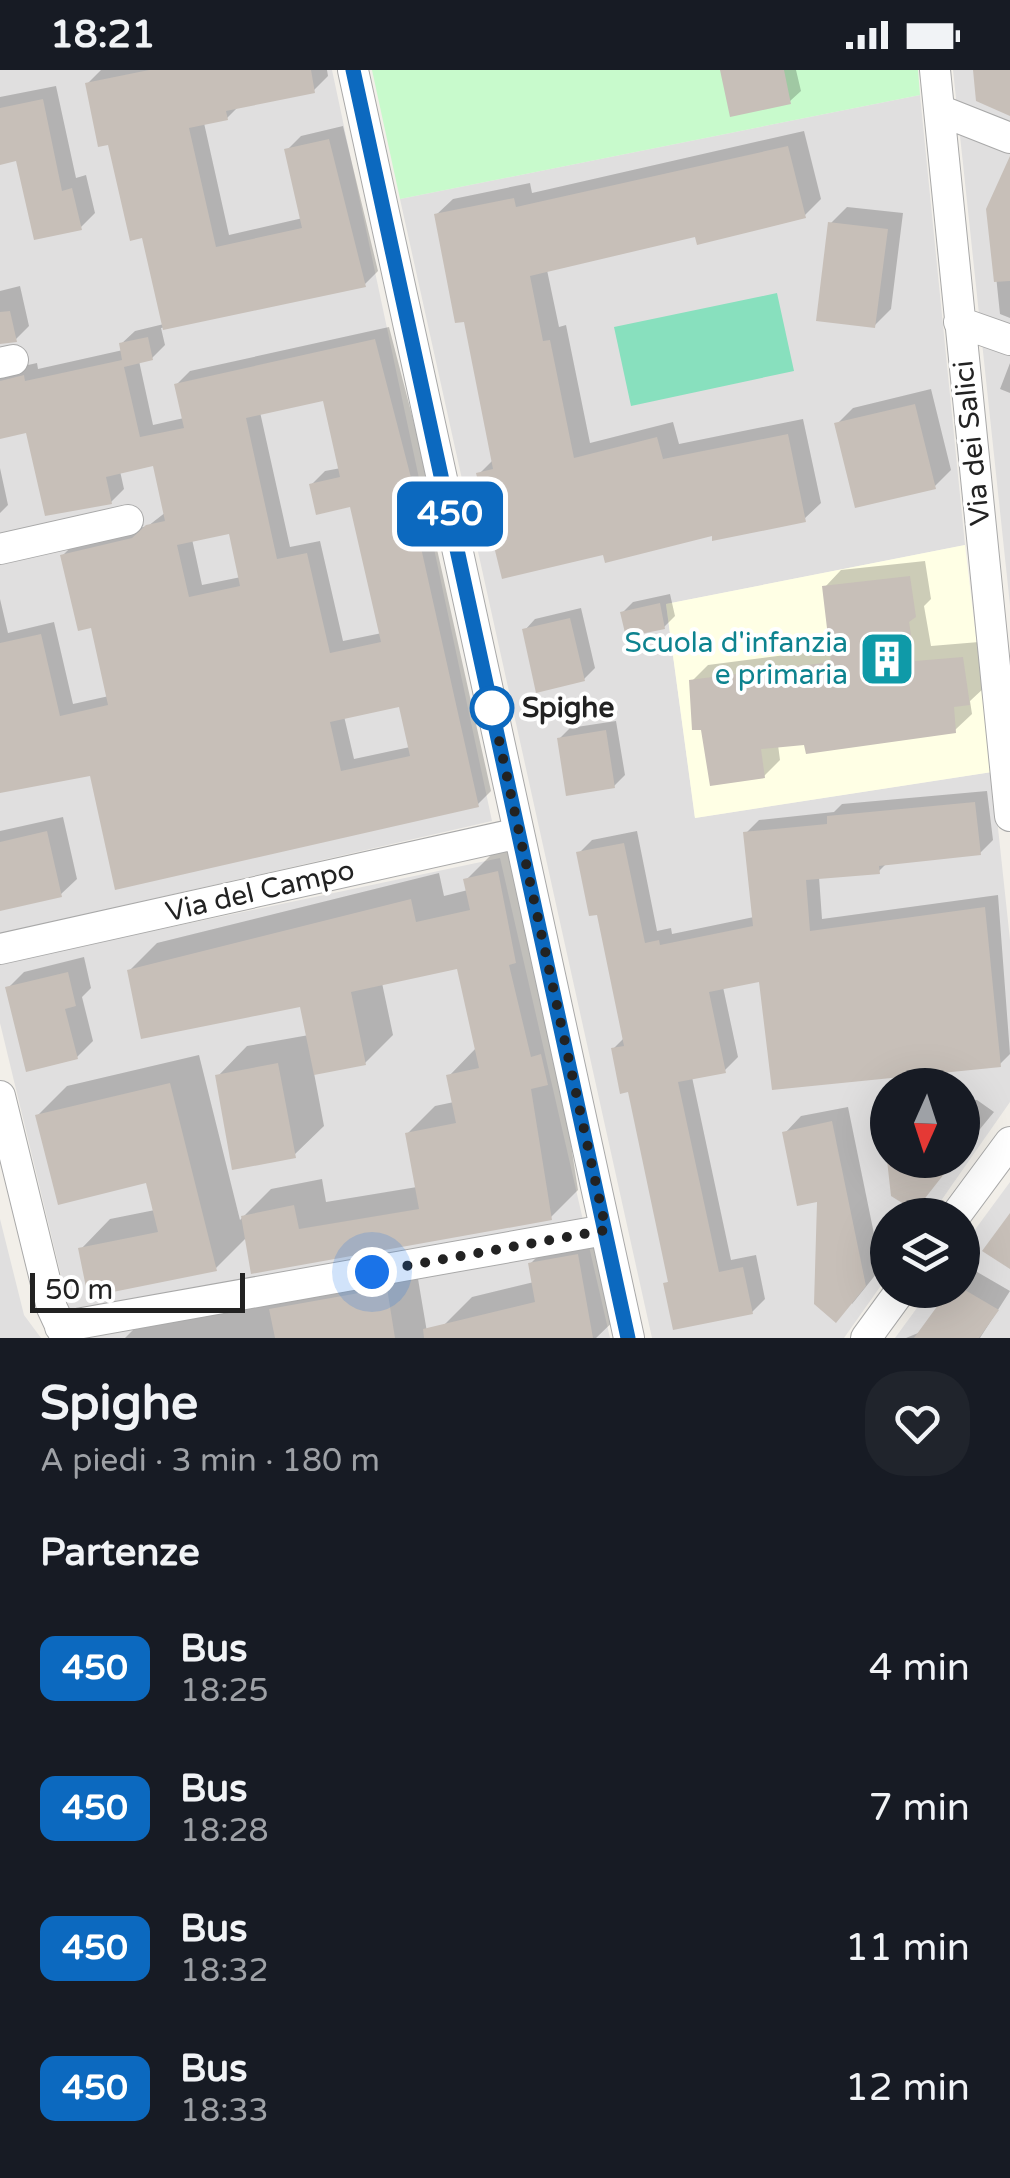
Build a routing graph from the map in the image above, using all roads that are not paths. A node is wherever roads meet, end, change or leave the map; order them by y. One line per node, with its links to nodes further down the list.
1 (353, 70): 10 (street)
2 (935, 70): 3 (street, Via dei Salici)
3 (939, 110): 4 (street); 5 (street, Via dei Salici)
4 (1010, 138)
5 (960, 322): 6 (street); 9 (street, Via dei Salici)
6 (1010, 340)
7 (128, 520): 8 (street)
8 (0, 548)
9 (1010, 816)
10 (519, 833): 11 (street, Via del Campo); 15 (street)
11 (0, 949)
12 (0, 1096): 17 (street)
13 (1010, 1142): 14 (street)
14 (969, 1198)
15 (606, 1230): 17 (street); 18 (street)
16 (888, 1308): 19 (street)
17 (63, 1333)
18 (628, 1338)
19 (866, 1338)

